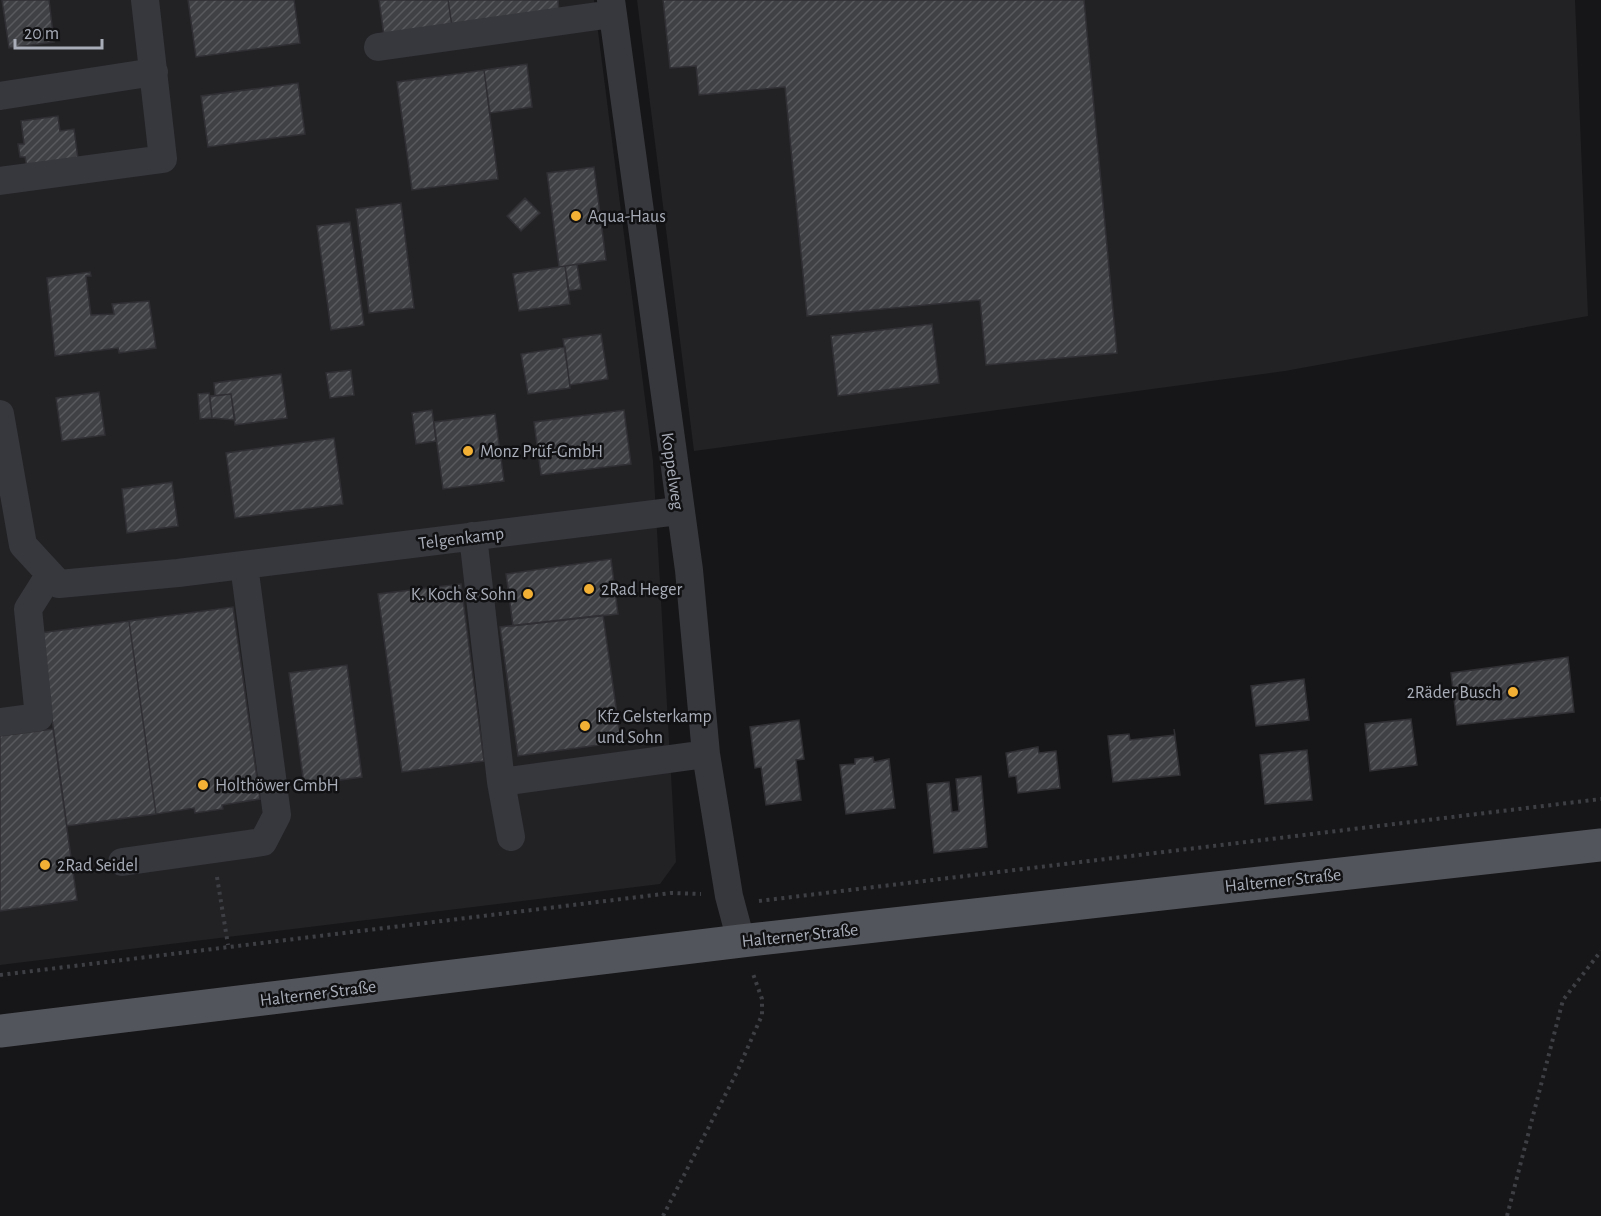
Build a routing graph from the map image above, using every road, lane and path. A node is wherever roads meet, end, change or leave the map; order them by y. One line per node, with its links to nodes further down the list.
1 (145, 0): 4 (street)
2 (612, 7): 3 (street); 8 (street, Koppelweg)
3 (378, 47)
4 (154, 72): 5 (street); 6 (street)
5 (0, 96)
6 (0, 181)
7 (0, 414): 11 (street, Telgenkamp)
8 (678, 511): 9 (street, Telgenkamp); 13 (street, Koppelweg)
9 (472, 536): 10 (street, Telgenkamp); 14 (street)
10 (244, 565): 11 (street, Telgenkamp); 18 (street)
11 (50, 574): 12 (street)
12 (0, 722)
13 (706, 754): 14 (street); 20 (street, Koppelweg)
14 (501, 782): 16 (street)
15 (1601, 799): 20 (path)
16 (511, 837)
17 (1601, 845): 21 (main road, Halterner Straße)
18 (212, 850): 19 (street); 22 (path)
19 (122, 862)
20 (729, 896): 21 (street, Koppelweg); 22 (path)
21 (741, 941): 25 (main road, Halterner Straße); 26 (path)
22 (228, 945): 24 (path)
23 (1601, 951): 27 (path)
24 (0, 975)
25 (0, 1031)
26 (663, 1216)
27 (1507, 1216)

